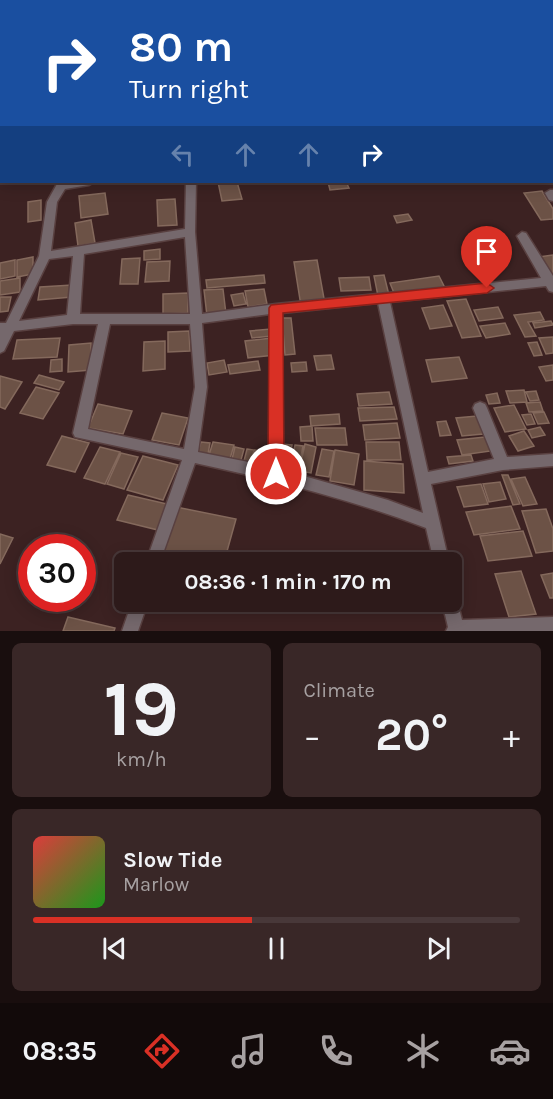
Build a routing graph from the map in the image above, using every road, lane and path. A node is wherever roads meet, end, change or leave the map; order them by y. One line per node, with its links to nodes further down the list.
1 (82, 183): 6 (street)
2 (191, 183): 3 (street)
3 (190, 232): 5 (street); 12 (street)
4 (522, 236): 7 (street)
5 (79, 251): 6 (street); 11 (street)
6 (45, 256): 13 (street)
7 (552, 283): 8 (street)
8 (383, 299): 9 (street); 20 (street)
9 (276, 308): 12 (street); 19 (street)
10 (105, 318): 11 (street); 12 (street); 16 (street)
11 (73, 319): 13 (street)
12 (196, 319): 16 (street)
13 (6, 328): 14 (street)
14 (0, 348)
15 (480, 408): 18 (street)
16 (190, 456): 19 (street); 22 (street)
17 (553, 460): 18 (street)
18 (502, 464): 20 (street)
19 (276, 474): 21 (street)
20 (423, 479): 21 (street)
21 (433, 524): 23 (street)
22 (156, 552)
23 (439, 552)
24 (137, 612): 28 (street)
25 (452, 612): 27 (street)
26 (553, 626): 27 (street)
27 (455, 629)
28 (130, 631)

